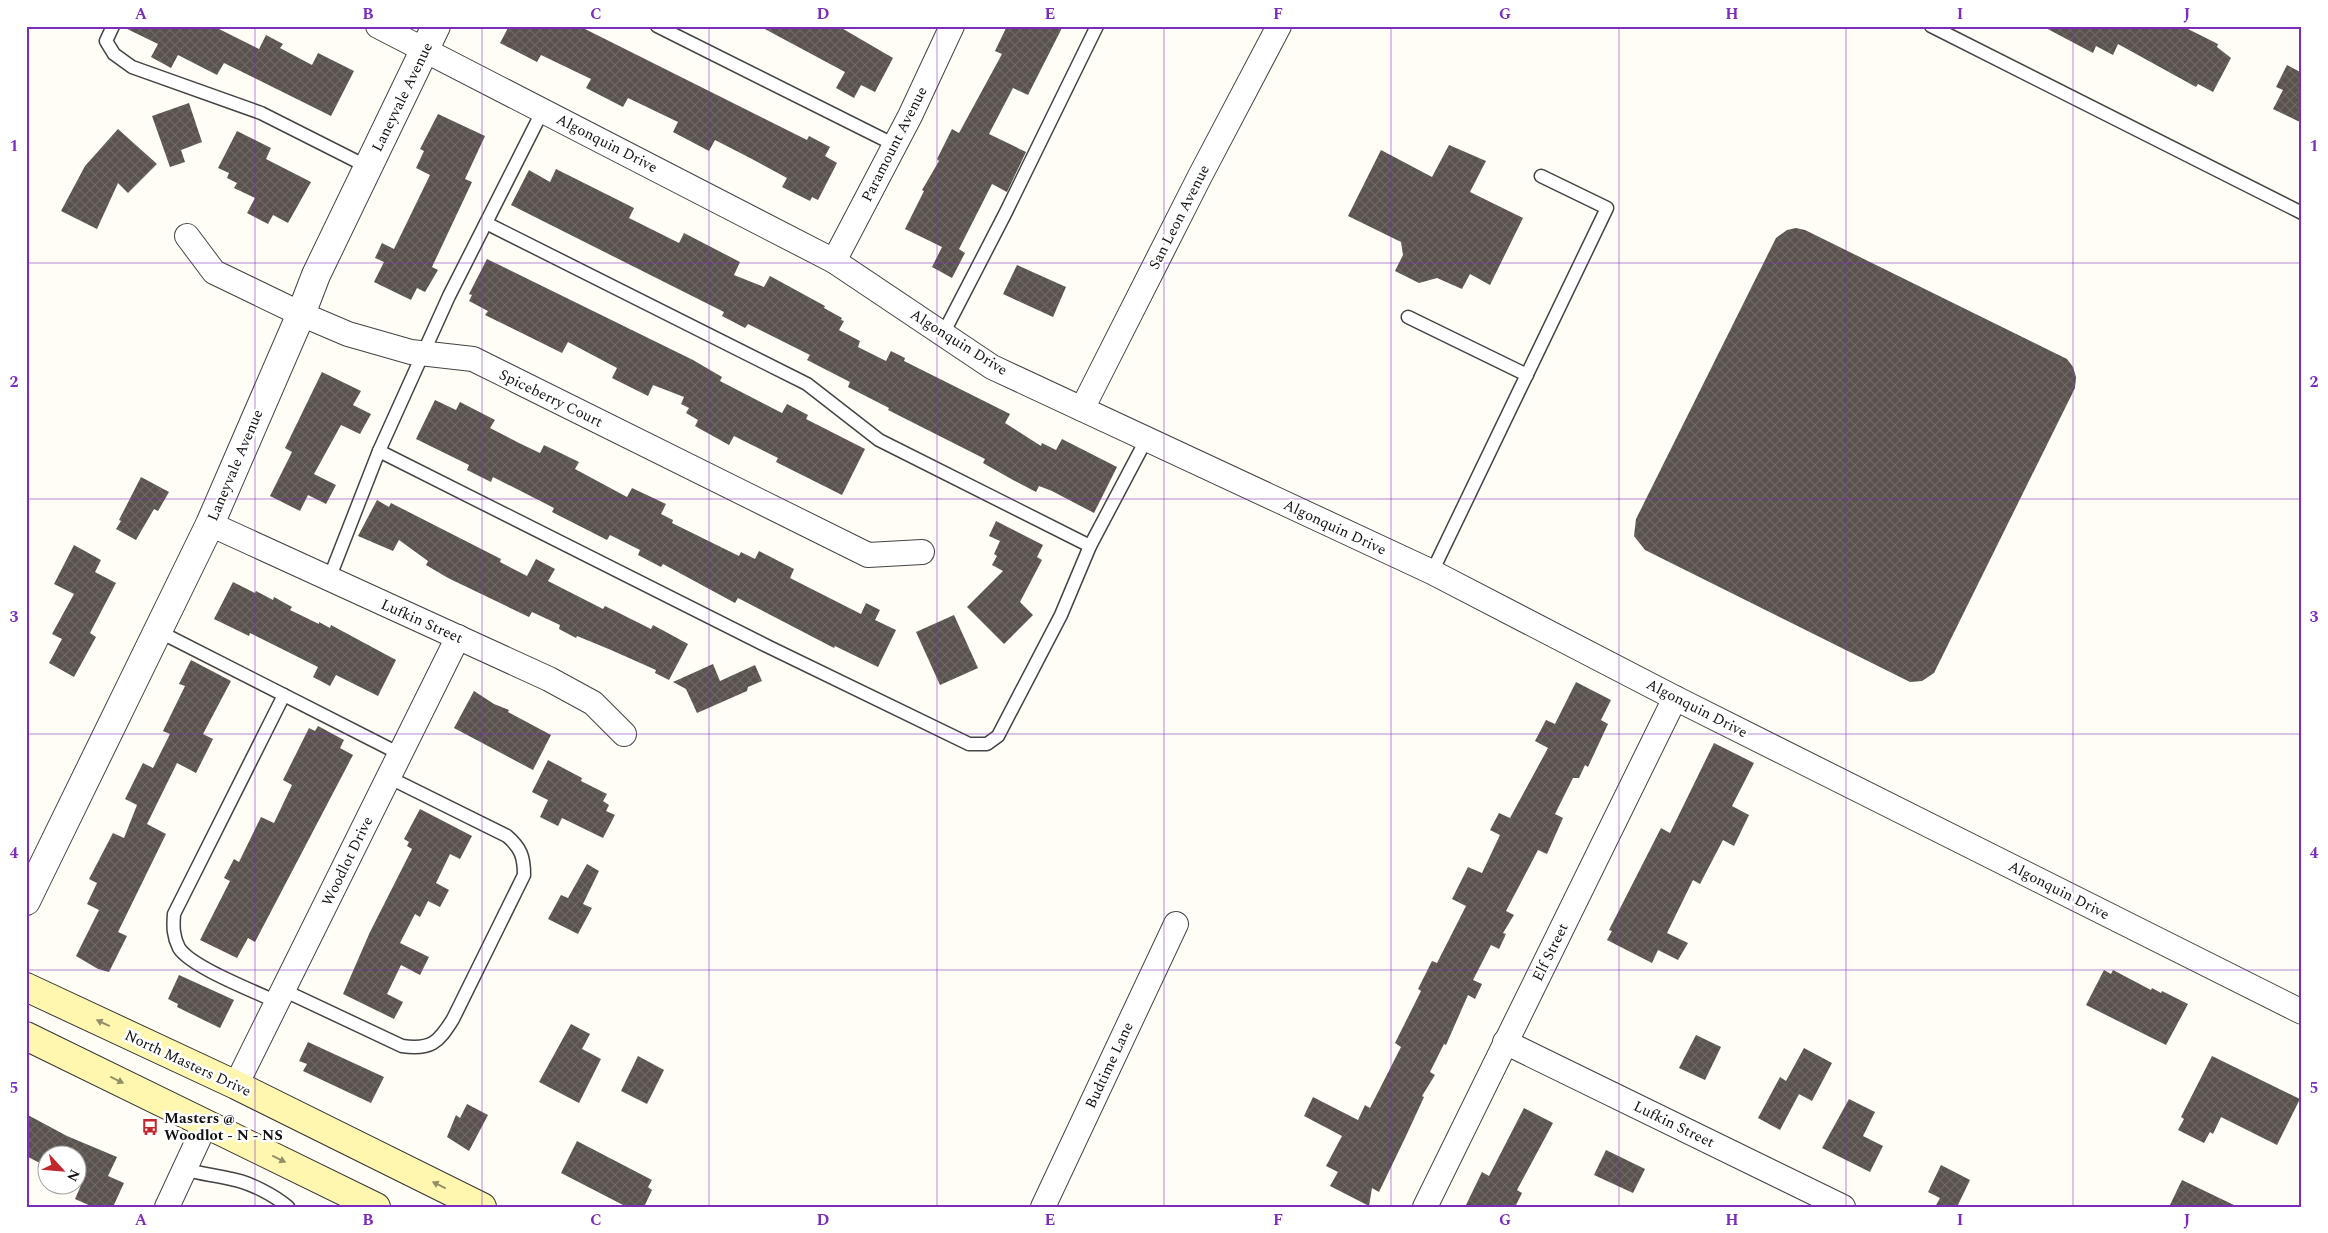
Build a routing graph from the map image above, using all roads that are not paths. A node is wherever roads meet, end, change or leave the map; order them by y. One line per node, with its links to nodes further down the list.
1 (113, 26): 11 (lane)
2 (378, 26): 8 (street, Algonquin Drive)
3 (657, 26): 10 (lane)
4 (1097, 26): 19 (lane)
5 (1279, 26): 22 (street, San Leon Avenue)
6 (1931, 26): 13 (lane)
7 (943, 29): 10 (street, Paramount Avenue)
8 (431, 38): 9 (street, Algonquin Drive); 11 (street, Laneyvale Avenue)
9 (542, 110): 14 (lane); 16 (street, Algonquin Drive)
10 (894, 145): 16 (street, Paramount Avenue)
11 (368, 168): 17 (street, Laneyvale Avenue)
12 (1541, 176): 21 (lane)
13 (2302, 213)
14 (486, 223): 20 (lane); 26 (lane)
15 (187, 236): 17 (street, Spiceberry Court)
16 (834, 261): 19 (street, Algonquin Drive)
17 (301, 314): 20 (street, Spiceberry Court); 25 (street, Laneyvale Avenue)
18 (1408, 317): 21 (lane)
19 (943, 334): 22 (street, Algonquin Drive)
20 (423, 353): 24 (lane); 27 (street, Spiceberry Court)
21 (1527, 375): 28 (lane)
22 (1082, 409): 23 (street, Algonquin Drive)
23 (1146, 440): 26 (lane); 28 (street, Algonquin Drive)
24 (379, 451): 26 (lane); 29 (lane)
25 (210, 524): 29 (street, Lufkin Street); 30 (street, Laneyvale Avenue)
26 (1090, 546)
27 (922, 552)
28 (1432, 572): 33 (street, Algonquin Drive)
29 (329, 579): 31 (street, Lufkin Street)
30 (158, 631): 32 (lane); 37 (street, Laneyvale Avenue)
31 (458, 637): 34 (street, Lufkin Street); 35 (street, Woodlot Drive)
32 (284, 695): 35 (lane); 40 (lane)
33 (1676, 698): 41 (street, Algonquin Drive); 43 (street, Elf Street)
34 (624, 734)
35 (400, 754): 36 (street, Woodlot Drive)
36 (388, 777): 40 (street, Woodlot Drive); 40 (lane)
37 (26, 901)
38 (1176, 924): 51 (street, Budtime Lane)
39 (26, 987): 44 (main road, North Masters Drive, one-way to 39)
40 (280, 996): 44 (street, Woodlot Drive)
41 (2302, 1012)
42 (26, 1036): 45 (main road, one-way to 45)
43 (1505, 1042): 52 (street, Elf Street); 53 (street, Lufkin Street)
44 (236, 1085): 50 (main road, North Masters Drive, one-way to 44)
45 (206, 1123): 46 (street); 49 (main road, one-way to 49)
46 (184, 1169): 47 (street); 48 (lane)
47 (167, 1207)
48 (288, 1207)
49 (376, 1207)
50 (482, 1207)
51 (1043, 1207)
52 (1425, 1207)
53 (1843, 1207)

